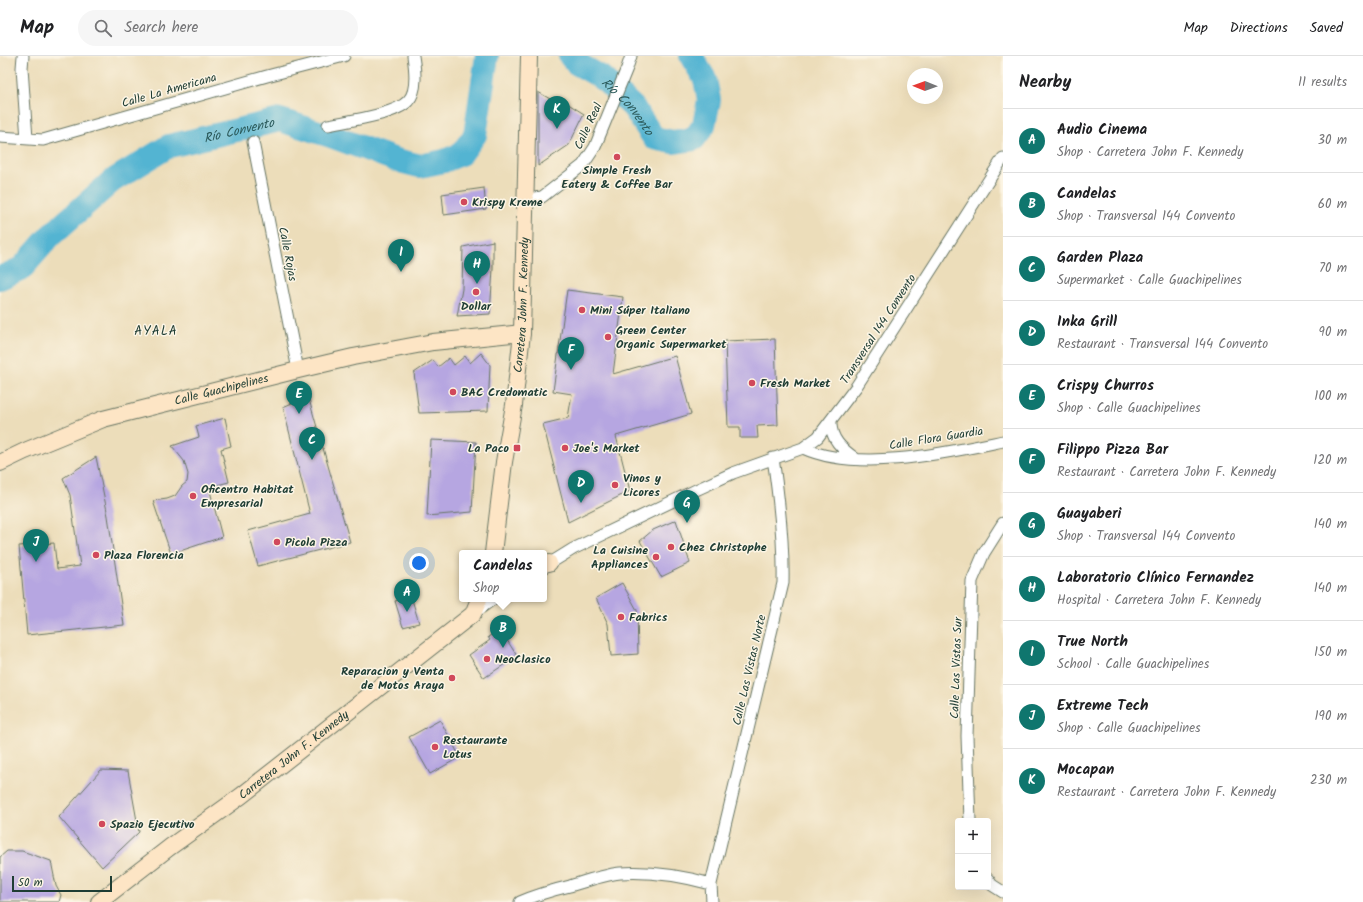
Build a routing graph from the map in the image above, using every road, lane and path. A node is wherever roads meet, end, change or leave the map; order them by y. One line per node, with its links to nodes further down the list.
1 (23, 56): 8 (street)
2 (344, 56): 8 (street, Calle La Americana)
3 (413, 56): 6 (street)
4 (529, 56): 11 (main road, Carretera John F. Kennedy)
5 (631, 56): 11 (street, Calle Real)
6 (328, 125)
7 (0, 137): 8 (street, Calle La Americana)
8 (27, 139)
9 (254, 142): 13 (street, Calle Rojas)
10 (1003, 158): 14 (street, Transversal 144 Convento)
11 (526, 199): 12 (main road, Carretera John F. Kennedy)
12 (522, 333): 13 (main road, Calle Guachipelines); 21 (main road, Carretera John F. Kennedy)
13 (298, 370): 19 (main road, Calle Guachipelines)
14 (831, 421): 16 (street, Transversal 144 Convento); 18 (street)
15 (1003, 441): 18 (street, Calle Flora Guardia)
16 (803, 448): 17 (street, Transversal 144 Convento); 18 (street, Calle Flora Guardia)
17 (773, 458): 22 (street, Transversal 144 Convento); 26 (street, Calle Las Vistas Norte)
18 (856, 459)
19 (0, 463)
20 (1003, 523): 25 (street, Calle Las Vistas Sur)
21 (494, 550)
22 (547, 564)
23 (486, 602): 24 (street)
24 (476, 606): 29 (main road, Carretera John F. Kennedy)
25 (970, 818)
26 (712, 884): 30 (street); 31 (street, Calle Las Vistas Norte)
27 (991, 884): 28 (street)
28 (1003, 892)
29 (99, 902)
30 (520, 902)
31 (712, 902)

